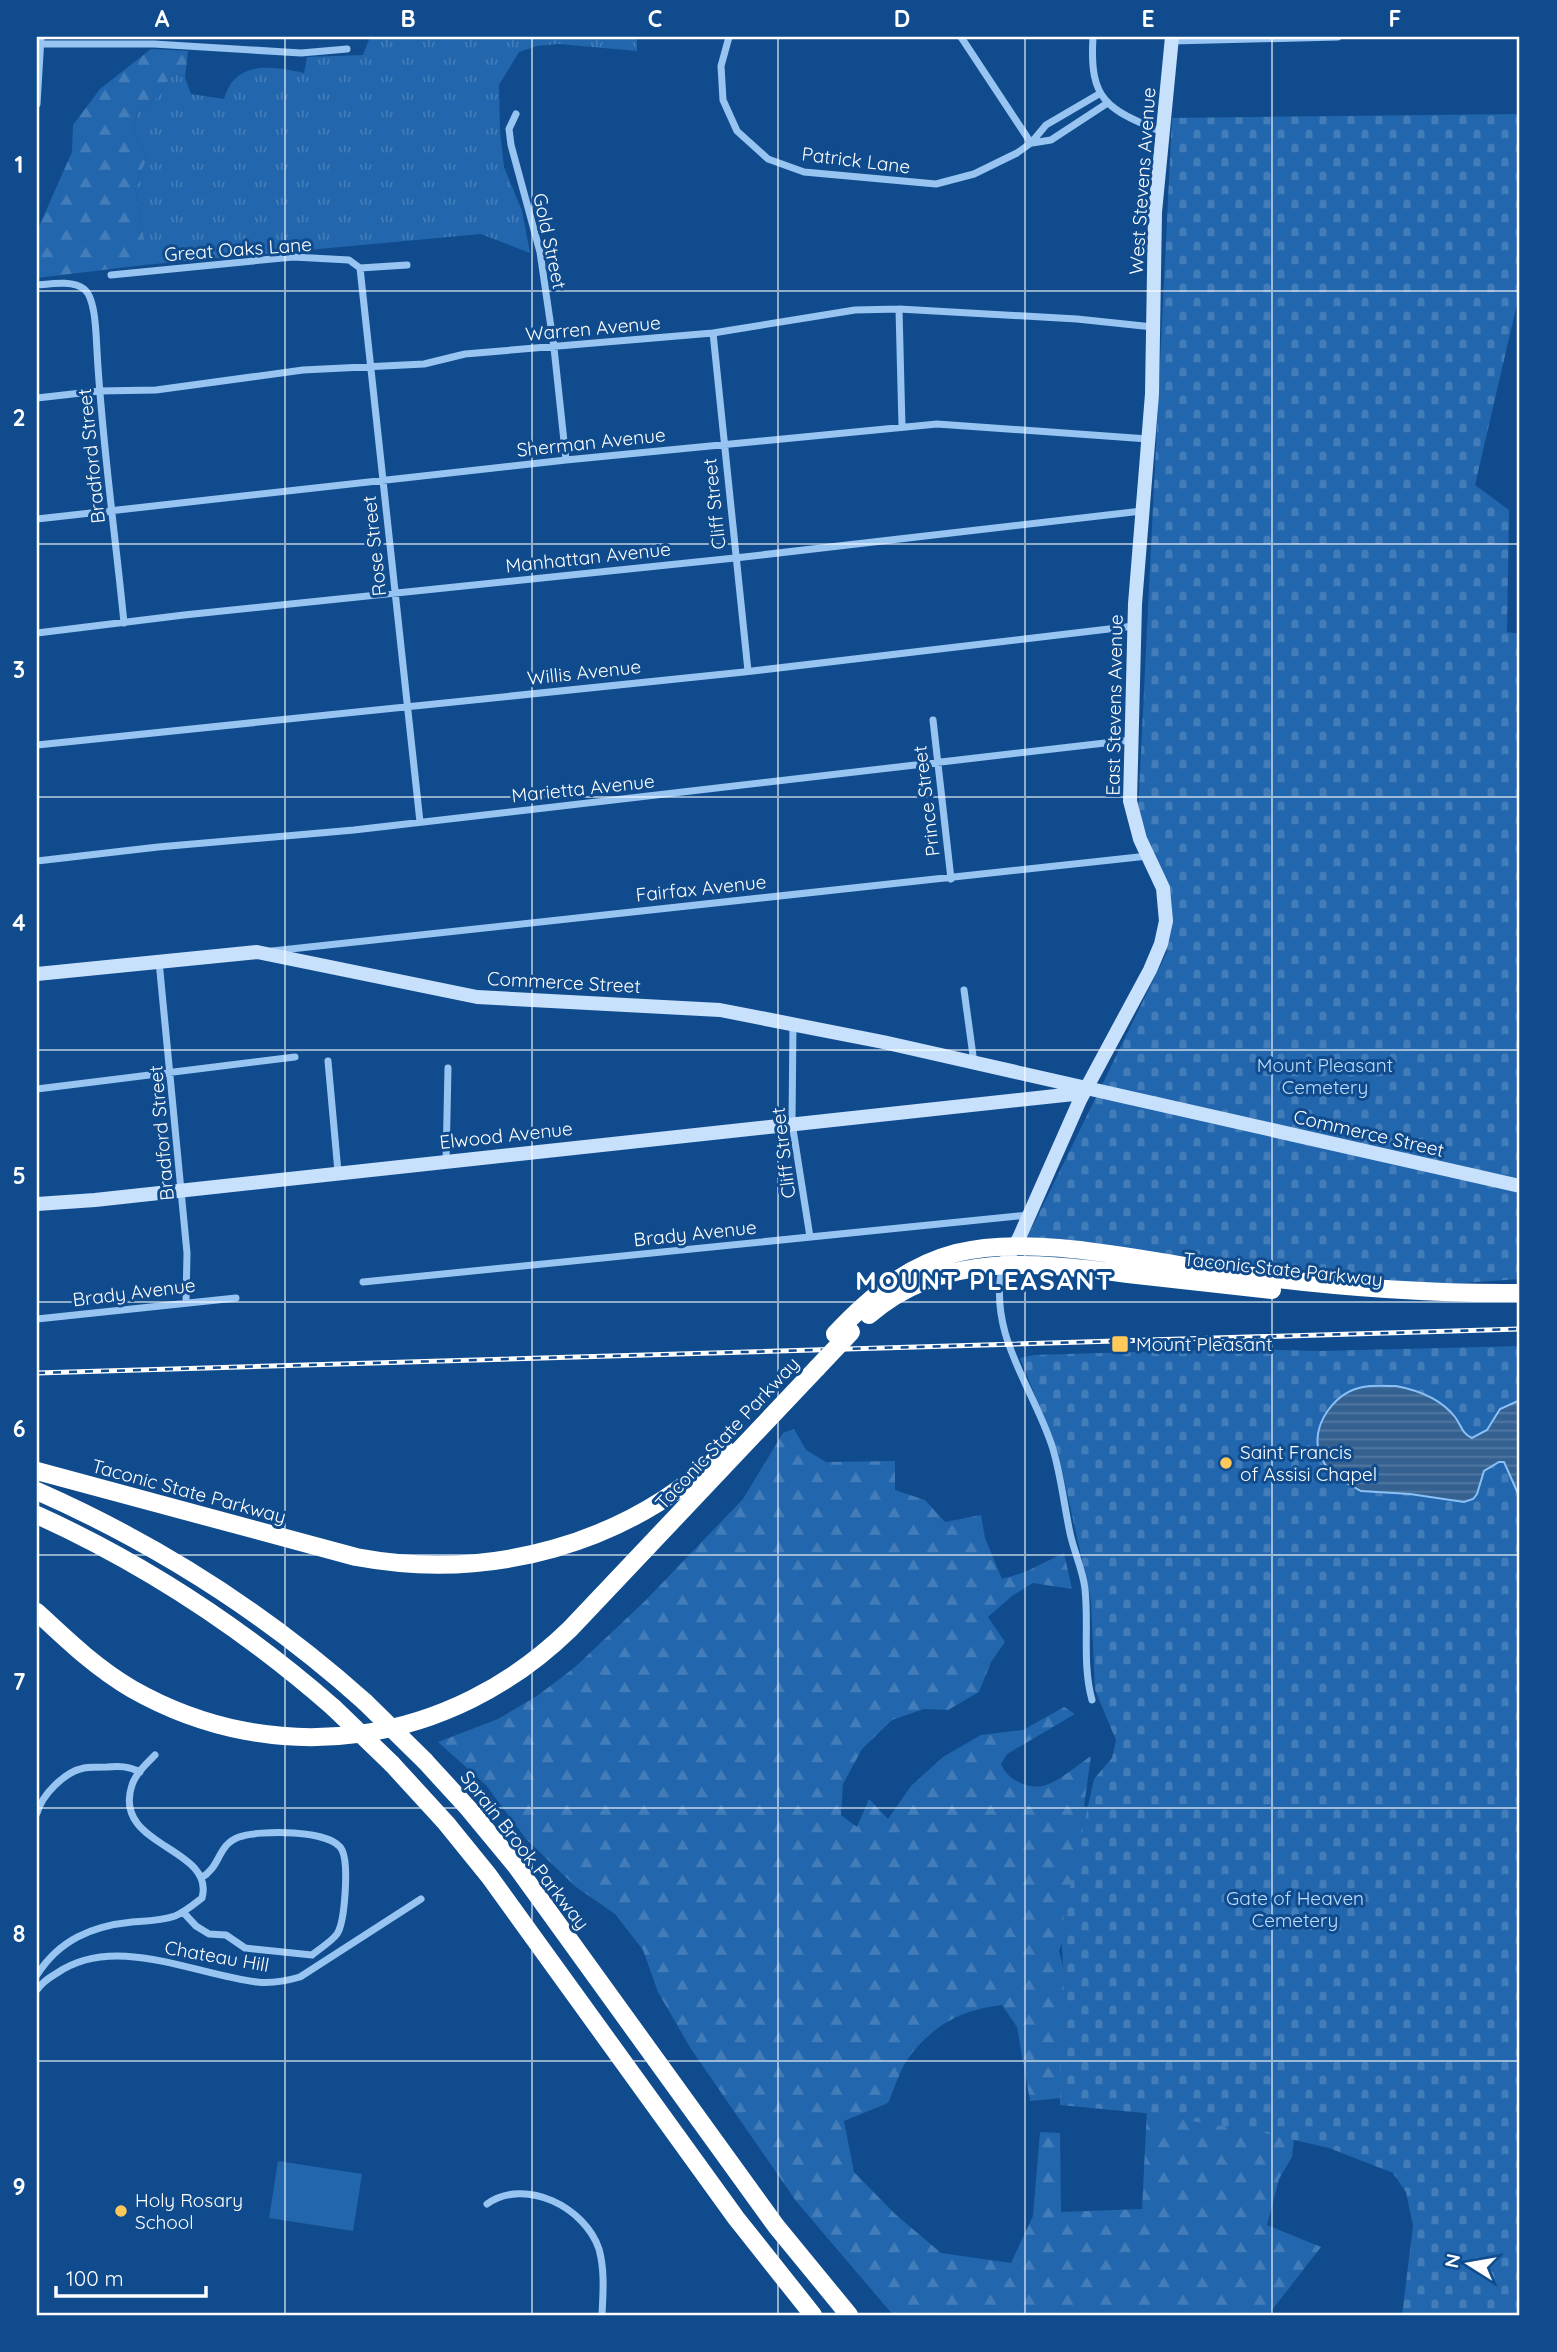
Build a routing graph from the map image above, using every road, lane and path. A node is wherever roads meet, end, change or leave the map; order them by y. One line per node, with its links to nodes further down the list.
1 (729, 37): 13 (street, Patrick Lane)
2 (961, 37): 13 (street)
3 (1093, 37): 8 (street)
4 (1338, 37): 5 (street)
5 (1172, 39): 12 (street, West Stevens Avenue)
6 (40, 42): 7 (street); 9 (street)
7 (346, 48)
8 (1100, 94): 10 (street); 13 (street, Patrick Lane)
9 (37, 104)
10 (1106, 104): 12 (street); 13 (street, Patrick Lane)
11 (516, 114): 21 (street, Gold Street)
12 (1162, 132): 19 (street, West Stevens Avenue)
13 (1031, 144)
14 (407, 265): 15 (street, Great Oaks Lane)
15 (360, 268): 16 (street, Great Oaks Lane); 22 (street, Rose Street)
16 (111, 275)
17 (37, 285): 23 (street, Bradford Street)
18 (899, 309): 19 (street, Warren Avenue); 20 (street, Warren Avenue); 25 (street)
19 (1153, 327): 26 (street, East Stevens Avenue)
20 (713, 332): 21 (street, Warren Avenue); 27 (street, Cliff Street)
21 (554, 348): 22 (street, Warren Avenue); 28 (street, Gold Street)
22 (369, 367): 23 (street, Warren Avenue); 29 (street, Rose Street)
23 (99, 391): 24 (street, Warren Avenue); 30 (street, Bradford Street)
24 (37, 398)
25 (902, 426): 26 (street, Sherman Avenue); 27 (street, Sherman Avenue)
26 (1149, 439): 31 (street, East Stevens Avenue)
27 (724, 444): 28 (street, Sherman Avenue); 33 (street, Cliff Street)
28 (566, 460): 29 (street, Sherman Avenue)
29 (383, 480): 30 (street, Sherman Avenue); 34 (street, Rose Street)
30 (113, 510): 32 (street, Sherman Avenue); 35 (street, Bradford Street)
31 (1143, 511): 33 (street, Manhattan Avenue); 36 (street, East Stevens Avenue)
32 (37, 519)
33 (735, 558): 34 (street, Manhattan Avenue); 38 (street, Cliff Street)
34 (395, 594): 35 (street, Manhattan Avenue); 39 (street, Rose Street)
35 (124, 623): 37 (street, Manhattan Avenue)
36 (1134, 626): 38 (street, Willis Avenue); 41 (street, East Stevens Avenue)
37 (37, 634)
38 (748, 671): 39 (street, Willis Avenue)
39 (408, 706): 42 (street, Willis Avenue); 44 (street, Rose Street)
40 (933, 720): 43 (street, Prince Street)
41 (1131, 740): 43 (street, Marietta Avenue); 45 (street, East Stevens Avenue)
42 (37, 746)
43 (937, 764): 44 (street, Marietta Avenue); 47 (street, Prince Street)
44 (420, 822): 46 (street, Marietta Avenue)
45 (1148, 855): 47 (street, Fairfax Avenue); 58 (street, East Stevens Avenue)
46 (37, 861)
47 (951, 879): 48 (street, Fairfax Avenue)
48 (257, 952): 49 (street, Commerce Street); 52 (street, Commerce Street)
49 (159, 961): 50 (street, Commerce Street); 57 (street, Bradford Street)
50 (37, 974)
51 (964, 990): 55 (street)
52 (793, 1023): 55 (street, Commerce Street); 61 (street, Cliff Street)
53 (295, 1057): 57 (street)
54 (328, 1061): 63 (street)
55 (974, 1064): 58 (street, Commerce Street)
56 (448, 1068): 62 (street)
57 (171, 1074): 59 (street); 65 (street, Bradford Street)
58 (1086, 1087): 60 (street, Commerce Street); 64 (street, Commerce Street); 67 (street, East Stevens Avenue)
59 (37, 1089)
60 (979, 1103): 61 (street, Elwood Avenue)
61 (792, 1123): 62 (street, Elwood Avenue); 68 (street, Cliff Street)
62 (446, 1162): 63 (street, Elwood Avenue)
63 (338, 1172): 65 (street, Elwood Avenue)
64 (1520, 1186)
65 (182, 1189): 66 (street, Elwood Avenue); 74 (street, Bradford Street)
66 (37, 1204)
67 (1030, 1215): 68 (street, Brady Avenue); 69 (street, East Stevens Avenue)
68 (810, 1237): 71 (street, Brady Avenue)
69 (1014, 1247): 70 (street, East Stevens Avenue); 72 (highway, Taconic State Parkway); 77 (highway, Taconic State Parkway)
70 (1004, 1264): 75 (highway, Taconic State Parkway); 77 (highway, Taconic State Parkway); 83 (street)
71 (363, 1282)
72 (1520, 1293)
73 (236, 1298): 74 (street, Brady Avenue)
74 (186, 1301): 76 (street, Brady Avenue)
75 (1520, 1304)
76 (37, 1319)
77 (843, 1333): 78 (highway, Taconic State Parkway, bridge)
78 (810, 1369): 79 (highway, Taconic State Parkway); 82 (highway, Taconic State Parkway)
79 (37, 1471)
80 (37, 1491): 95 (highway, Sprain Brook Parkway, bridge)
81 (37, 1515): 94 (highway, bridge)
82 (37, 1612)
83 (1092, 1700)
84 (155, 1755): 85 (street)
85 (139, 1772): 86 (street); 87 (street)
86 (37, 1814)
87 (201, 1878): 89 (street); 89 (street)
88 (421, 1899): 91 (street, Chateau Hill)
89 (183, 1912): 90 (street)
90 (37, 1975): 91 (street)
91 (39, 1987)
92 (487, 2204): 93 (street)
93 (602, 2315)
94 (813, 2315)
95 (849, 2315)

